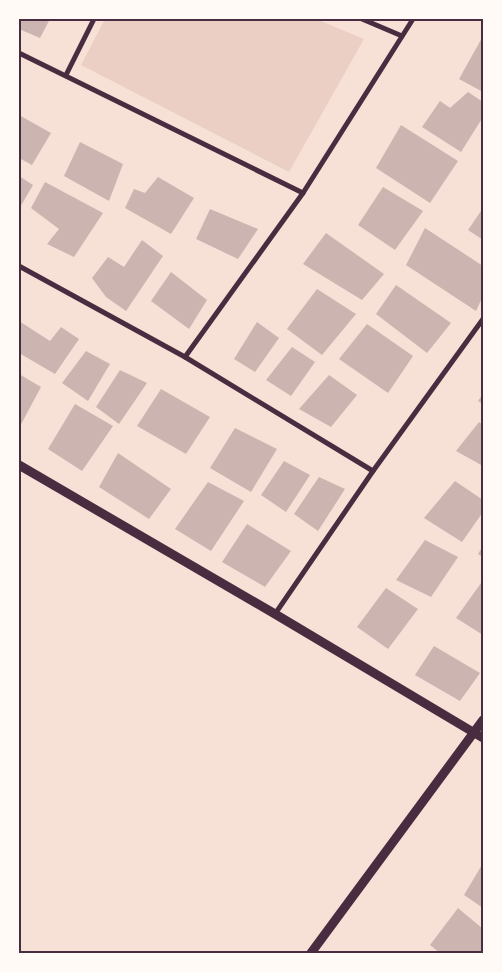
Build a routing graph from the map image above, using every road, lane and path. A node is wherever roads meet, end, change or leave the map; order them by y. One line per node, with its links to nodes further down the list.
1 (94, 19): 6 (street)
2 (362, 19): 4 (street)
3 (413, 19): 4 (street)
4 (402, 36): 7 (street)
5 (19, 53): 6 (street)
6 (66, 76): 7 (street)
7 (303, 193): 10 (street)
8 (19, 266): 10 (street)
9 (483, 319): 12 (street)
10 (185, 356): 12 (street)
11 (19, 465): 13 (street)
12 (373, 471): 13 (street)
13 (276, 614): 15 (street)
14 (483, 720): 15 (street)
15 (474, 733): 16 (street); 17 (street)
16 (483, 738)
17 (311, 953)

